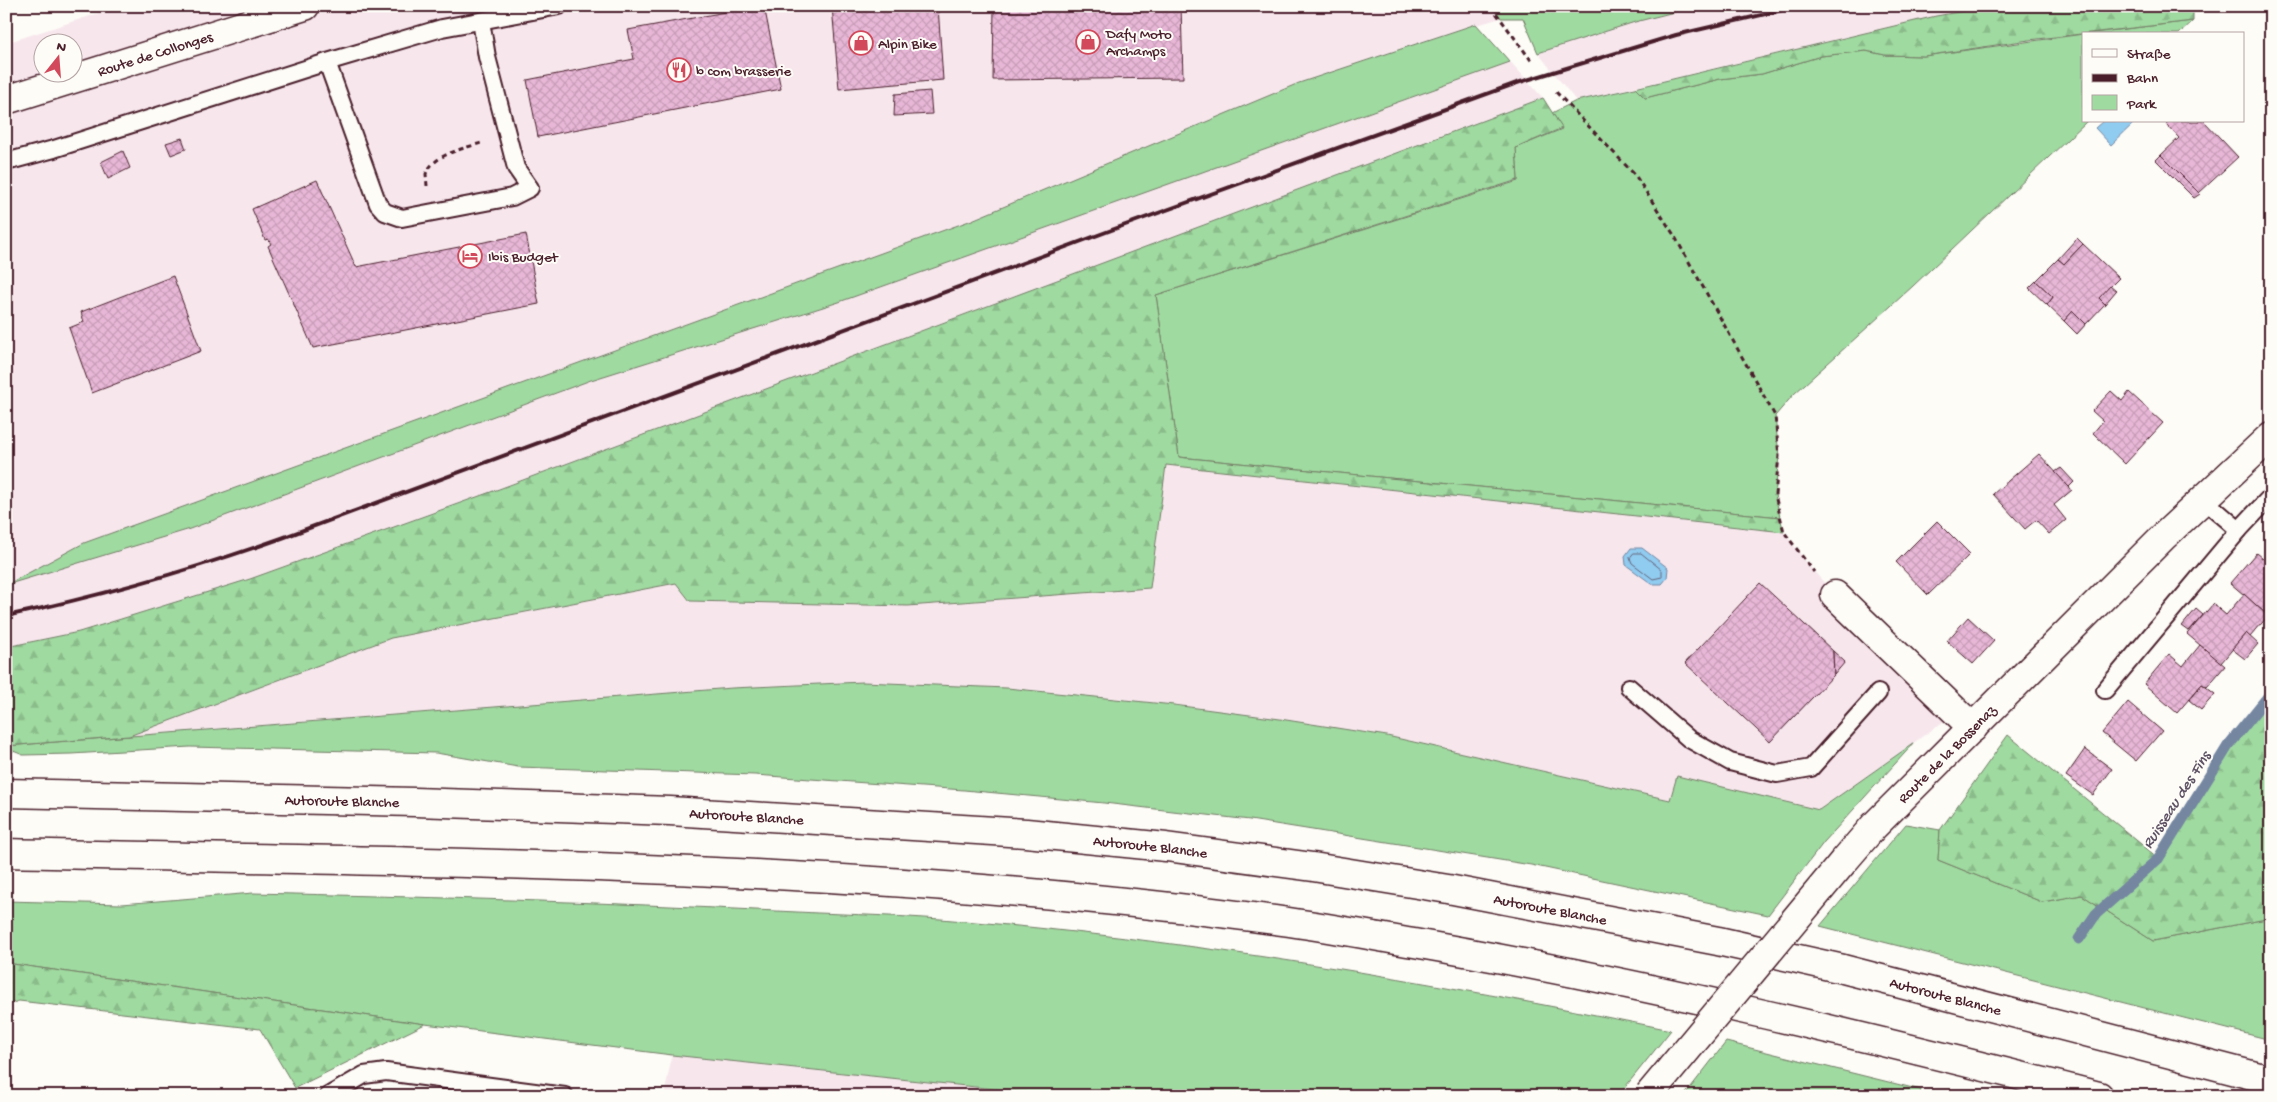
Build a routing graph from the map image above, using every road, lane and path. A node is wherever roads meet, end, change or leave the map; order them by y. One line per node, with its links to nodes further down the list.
1 (305, 6): 8 (main road, Route de Collonges)
2 (559, 6): 4 (lane)
3 (1491, 6): 6 (path)
4 (481, 21): 5 (lane); 9 (lane)
5 (327, 62): 10 (lane); 11 (lane)
6 (1534, 63)
7 (1556, 92): 16 (path)
8 (6, 100)
9 (508, 134): 11 (path); 11 (lane)
10 (6, 162)
11 (434, 214)
12 (2271, 436): 14 (main road, Route de la Bossenaz)
13 (2271, 496): 15 (lane)
14 (2203, 499): 15 (lane); 20 (main road, Route de la Bossenaz)
15 (2239, 530): 18 (lane)
16 (1835, 595): 20 (main road)
17 (1629, 687): 19 (lane)
18 (2105, 690)
19 (1878, 693)
20 (1973, 728): 24 (main road, Route de la Bossenaz, bridge)
21 (6, 793): 23 (main road, Autoroute Blanche)
22 (6, 853): 27 (main road)
23 (2271, 1080)
24 (1648, 1095)
25 (328, 1096): 26 (lane)
26 (565, 1096)
27 (2098, 1096)

